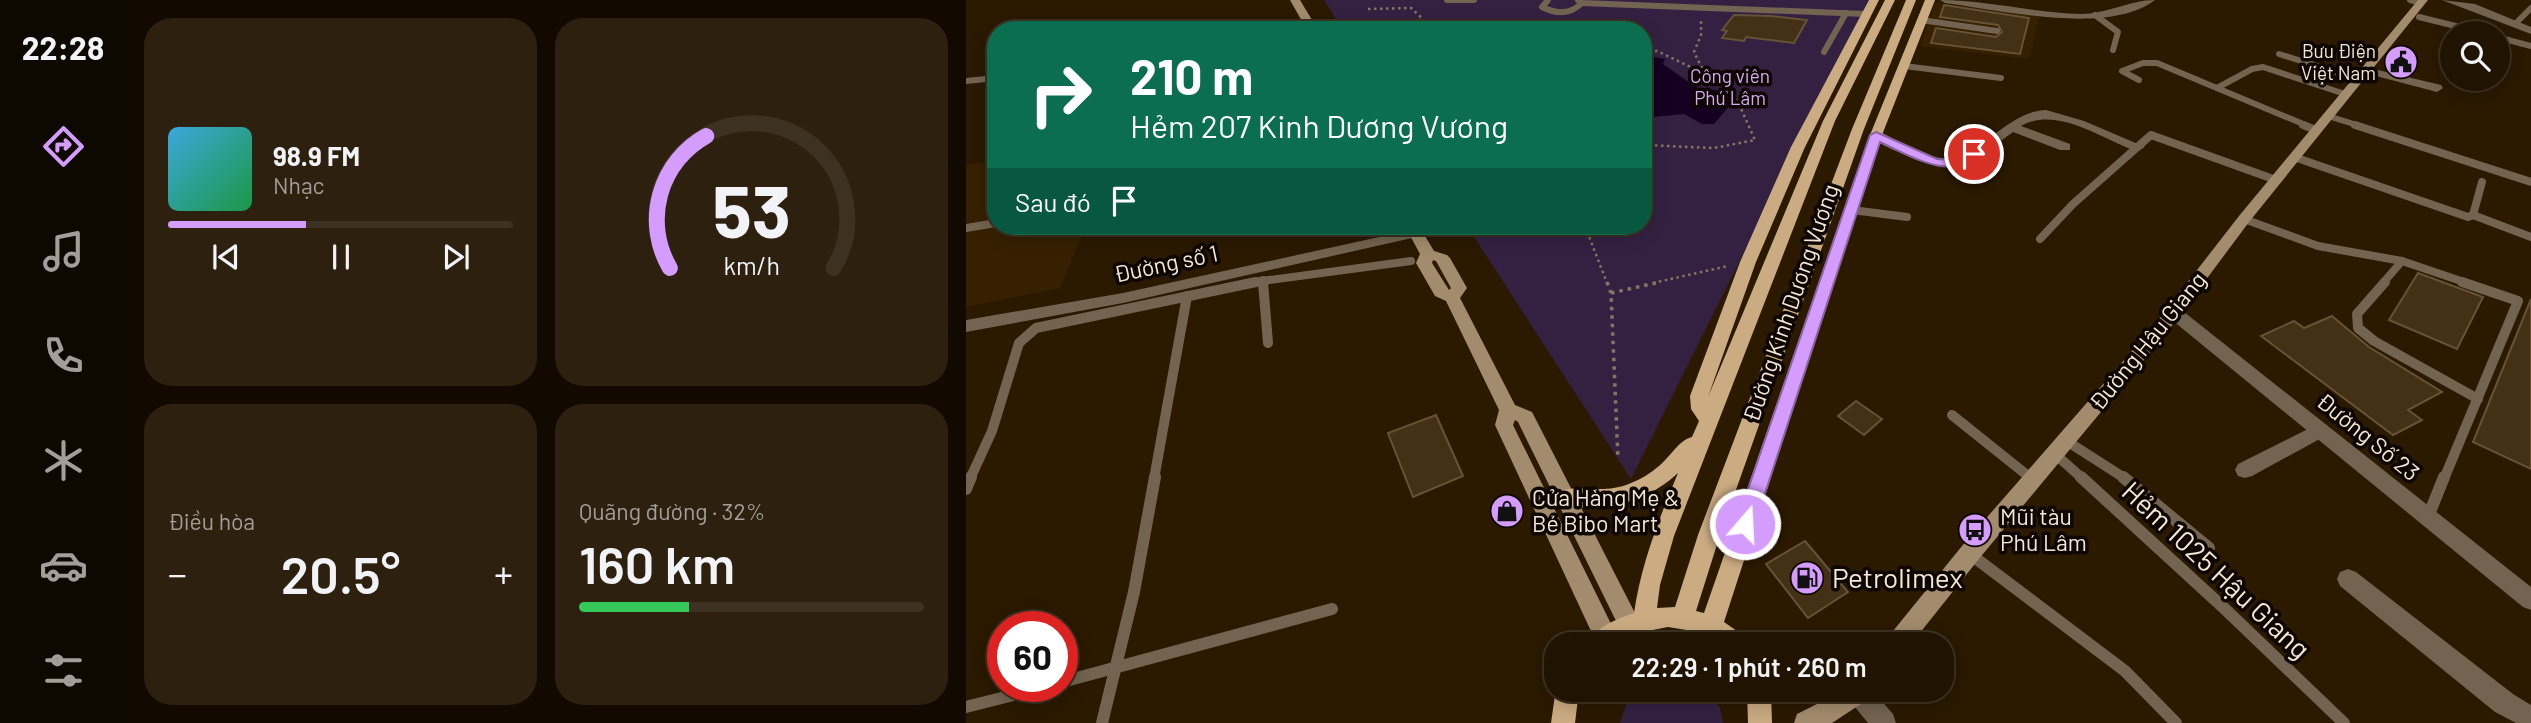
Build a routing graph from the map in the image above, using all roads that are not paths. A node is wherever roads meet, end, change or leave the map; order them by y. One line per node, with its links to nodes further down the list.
1 (1294, 0): 21 (main road)
2 (1447, 0): 3 (lane)
3 (1474, 0)
4 (1546, 0): 12 (lane)
5 (1874, 0): 16 (main road, Đường Kinh Dương Vương)
6 (1890, 0): 18 (main road, Đường Kinh Dương Vương)
7 (1911, 0): 20 (main road, Đường Kinh Dương Vương)
8 (1930, 0): 20 (main road, Đường Kinh Dương Vương)
9 (1945, 0): 17 (street)
10 (2150, 0): 17 (street)
11 (2447, 0): 23 (street)
12 (1580, 1): 15 (lane)
13 (2426, 1): 19 (main road, Đường Hậu Giang); 23 (street); 26 (main road, Đường Hậu Giang)
14 (2531, 8): 23 (lane)
15 (1846, 13): 16 (lane); 30 (lane)
16 (1866, 14): 18 (main road); 71 (main road, Đường Kinh Dương Vương)
17 (2095, 15): 29 (lane)
18 (1882, 16): 20 (main road); 71 (main road, Đường Kinh Dương Vương)
19 (2419, 17): 22 (lane); 26 (main road, Đường Hậu Giang)
20 (1913, 19): 25 (lane); 32 (main road, Đường Kinh Dương Vương); 84 (main road, Đường Kinh Dương Vương)
21 (1307, 21)
22 (2440, 22)
23 (2511, 23): 24 (street)
24 (2531, 30)
25 (1997, 31)
26 (2396, 35): 33 (main road, Đường Hậu Giang)
27 (2510, 40): 28 (lane)
28 (2531, 46)
29 (2113, 50)
30 (1824, 52)
31 (2279, 54): 33 (lane)
32 (1904, 66): 34 (lane); 44 (main road, Đường Kinh Dương Vương)
33 (2361, 74): 39 (street); 40 (main road, Đường Hậu Giang)
34 (2001, 78)
35 (987, 79): 37 (lane)
36 (2139, 80): 38 (lane)
37 (966, 81)
38 (2217, 88): 40 (lane); 43 (lane)
39 (2437, 88)
40 (2345, 94): 41 (main road, Đường Hậu Giang)
41 (2328, 116): 43 (main road, Đường Hậu Giang); 50 (lane)
42 (2011, 127): 44 (street); 45 (street); 46 (street)
43 (2316, 130): 47 (main road, Đường Hậu Giang)
44 (1876, 135): 51 (main road, Đường Kinh Dương Vương)
45 (2065, 146)
46 (2138, 148): 48 (lane); 60 (lane)
47 (2294, 157): 48 (main road, Đường Hậu Giang); 52 (lane)
48 (2276, 180): 54 (main road, Đường Hậu Giang)
49 (2482, 182): 52 (lane)
50 (2531, 182)
51 (1852, 210): 53 (lane); 86 (main road, Đường Kinh Dương Vương)
52 (2473, 215): 59 (lane)
53 (1908, 217)
54 (2244, 219): 62 (lane); 65 (main road, Đường Hậu Giang)
55 (987, 225): 56 (lane)
56 (966, 229)
57 (1389, 235): 66 (street, Đường số 1)
58 (1417, 235): 69 (main road)
59 (2531, 237)
60 (2040, 239)
61 (1410, 261): 63 (lane)
62 (2402, 261): 68 (lane); 68 (lane)
63 (1263, 280): 64 (lane); 67 (lane)
64 (1187, 296): 76 (lane); 91 (lane)
65 (2173, 312): 72 (street, Đường Số 23); 73 (main road, Đường Hậu Giang)
66 (966, 326)
67 (1268, 343)
68 (2478, 399): 78 (lane)
69 (1508, 410): 77 (main road); 87 (main road)
70 (1952, 415): 75 (lane)
71 (1709, 422): 77 (main road); 85 (main road, Đường Kinh Dương Vương)
72 (2320, 430): 74 (street); 78 (street, Đường Số 23)
73 (2059, 447): 75 (main road, Đường Hậu Giang); 79 (lane); 106 (lane, Hẻm 1025 Hậu Giang)
74 (2245, 470)
75 (2032, 479): 80 (main road, Đường Hậu Giang)
76 (966, 489)
77 (1566, 497): 85 (main road)
78 (2428, 517): 82 (street, Đường Số 23)
79 (2209, 548)
80 (1970, 553): 90 (main road, Đường Hậu Giang); 105 (lane)
81 (2348, 579): 99 (street)
82 (2531, 600)
83 (1332, 609): 91 (lane)
84 (1683, 617): 85 (main road); 86 (main road)
85 (1637, 622): 88 (main road)
86 (1711, 626): 89 (main road)
87 (1598, 632)
88 (1619, 632)
89 (1719, 632)
90 (1907, 632)
91 (1115, 669): 92 (lane); 101 (lane)
92 (1078, 678)
93 (987, 702): 98 (lane)
94 (1565, 702): 100 (main road)
95 (1759, 702): 102 (main road)
96 (1841, 702): 103 (main road)
97 (1868, 702): 104 (street)
98 (966, 707)
99 (2531, 718)
100 (1561, 720)
101 (1102, 723)
102 (1760, 723)
103 (1806, 723)
104 (1884, 723)
105 (2176, 723)
106 (2344, 723)

